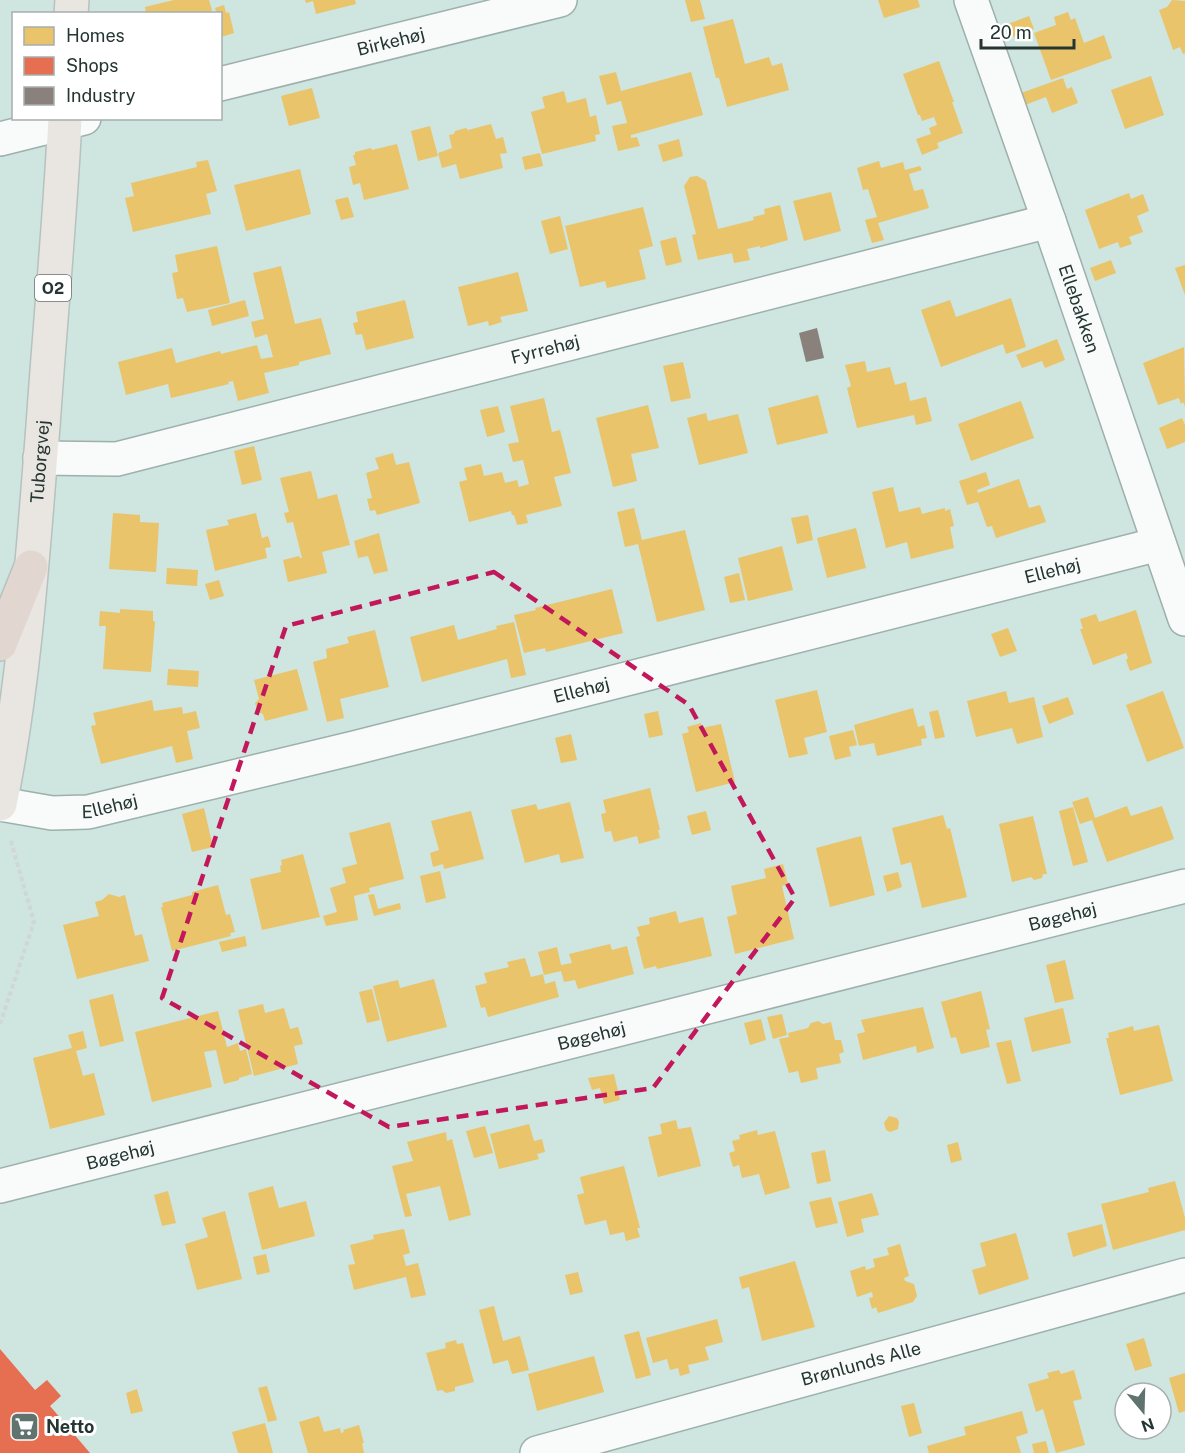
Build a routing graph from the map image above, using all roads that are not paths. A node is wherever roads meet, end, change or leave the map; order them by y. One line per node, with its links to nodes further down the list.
1 (560, 0): 3 (street, Birkehøj)
2 (971, 0): 6 (street, Ellebakken)
3 (222, 84)
4 (71, 120): 5 (street); 7 (main road, Tuborgvej / O2)
5 (0, 139)
6 (1049, 221): 7 (street, Fyrrehøj); 8 (street, Ellebakken)
7 (40, 458): 9 (main road, Tuborgvej / O2)
8 (1159, 543): 10 (street, Ellebakken); 12 (street, Ellehøj)
9 (31, 567): 11 (highway); 12 (main road, Tuborgvej / O2)
10 (1185, 619)
11 (0, 644)
12 (0, 804)
13 (1185, 886): 14 (street, Bøgehøj)
14 (0, 1186)
15 (1185, 1275): 16 (street, Brønlunds Alle)
16 (537, 1453)

